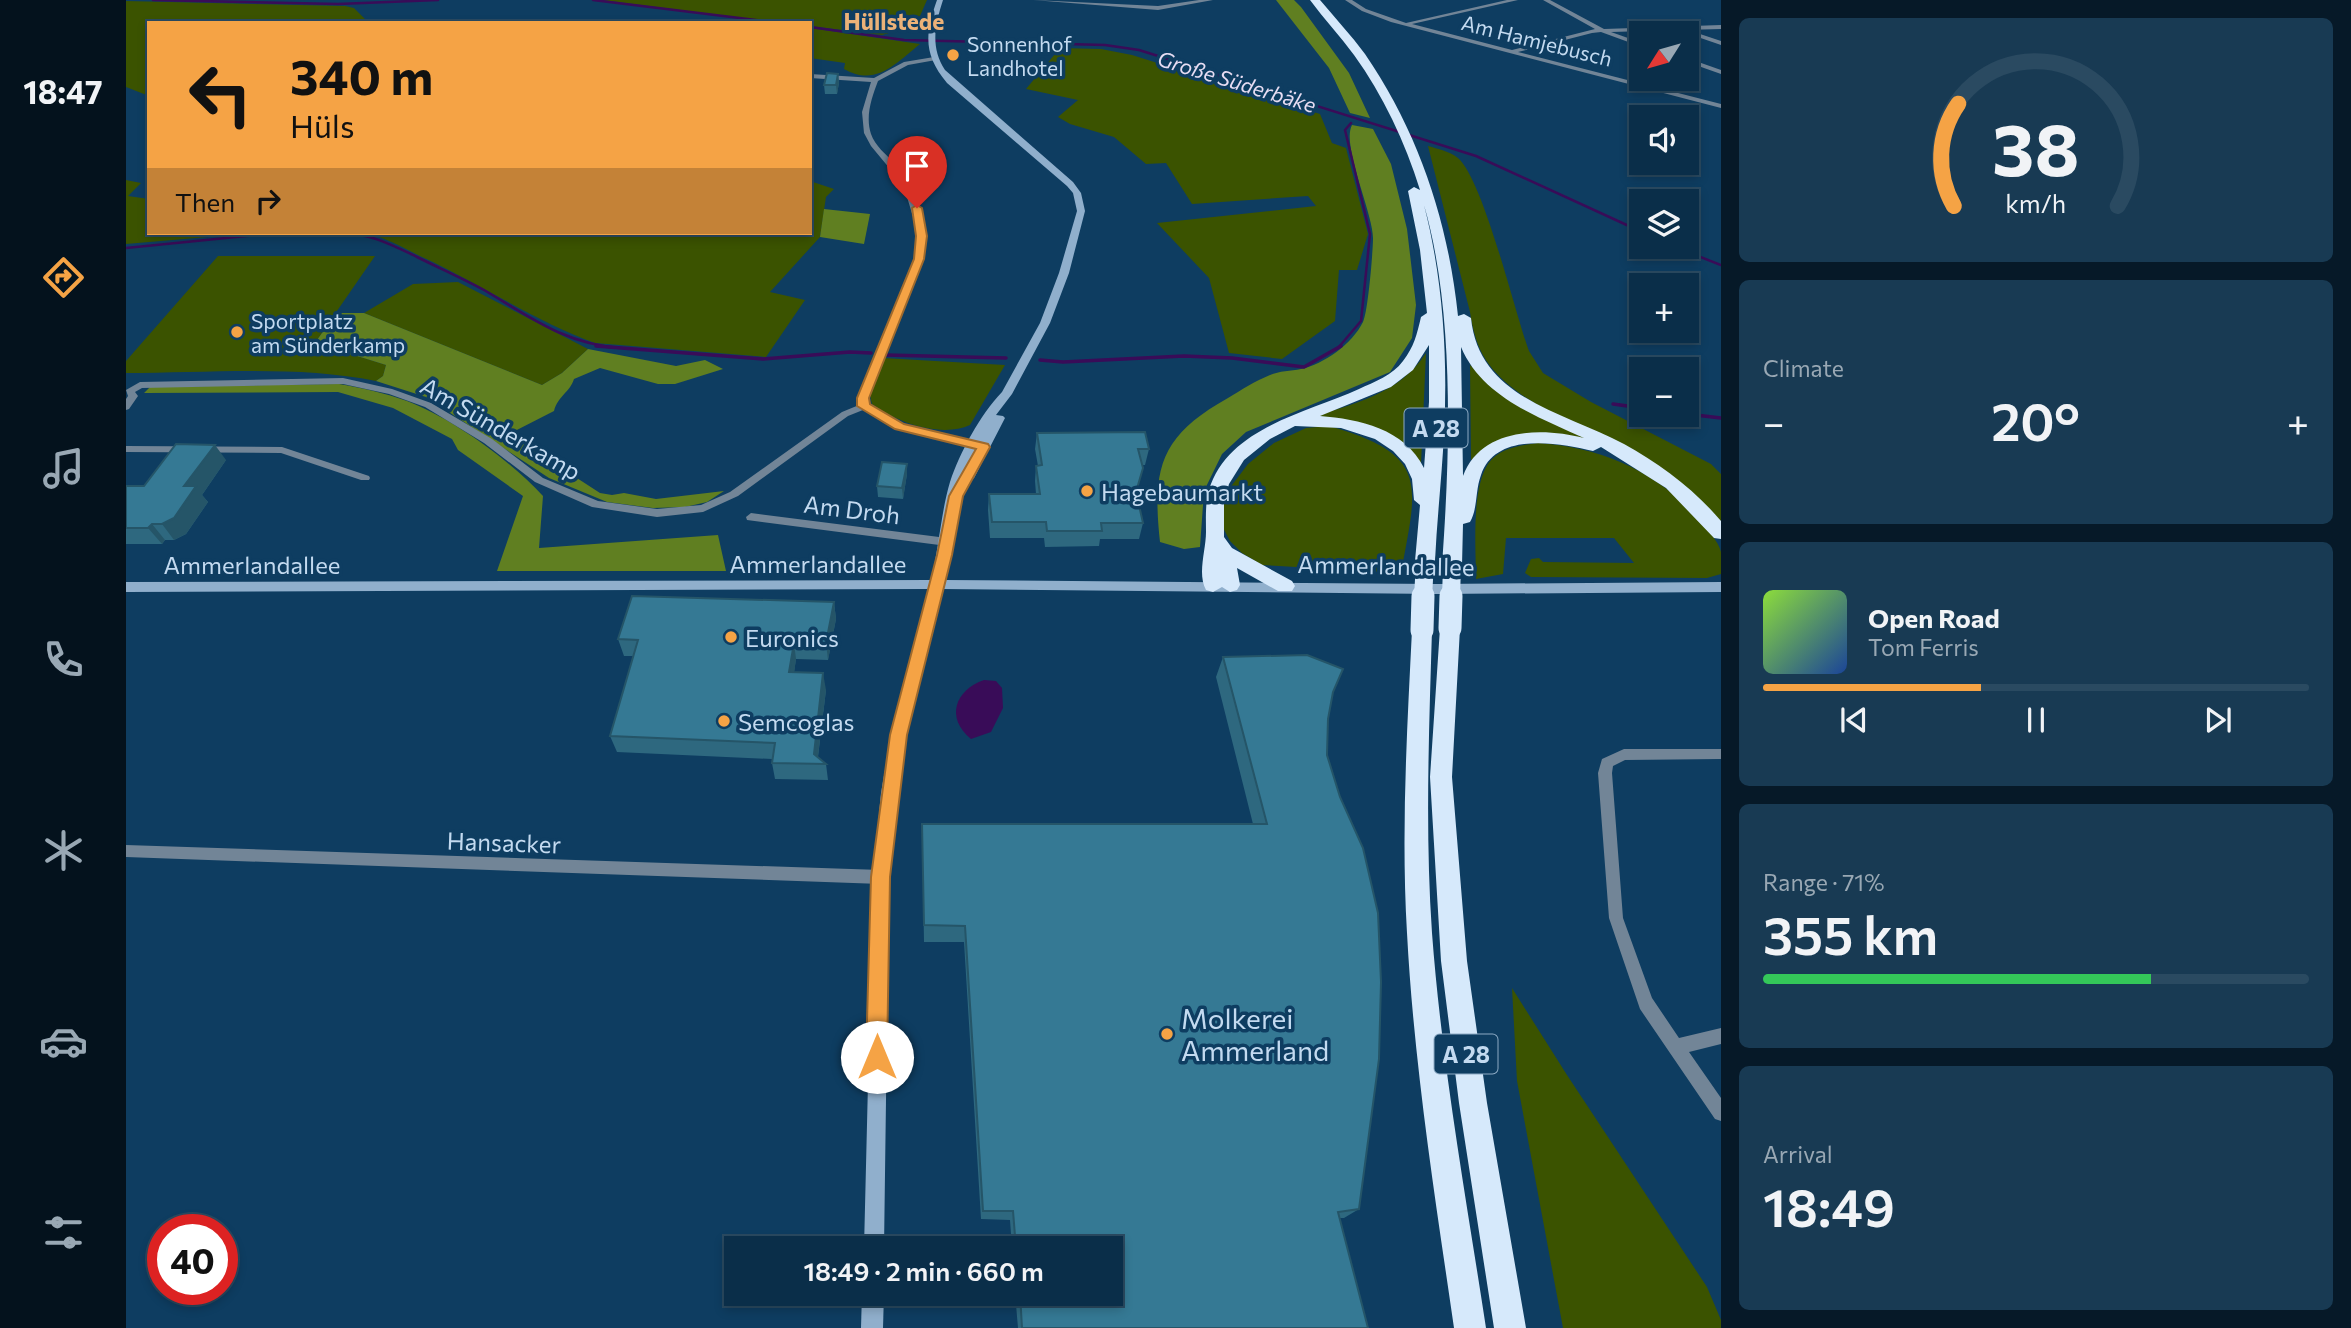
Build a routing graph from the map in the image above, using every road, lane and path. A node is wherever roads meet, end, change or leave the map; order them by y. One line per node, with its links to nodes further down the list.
1 (940, 0): 18 (street)
2 (1036, 0): 3 (street)
3 (1210, 0)
4 (1304, 0): 24 (highway, A 28)
5 (1315, 0): 24 (highway, A 28)
6 (1348, 0): 9 (street, Am Hamjebusch)
7 (1515, 0): 9 (street)
8 (1546, 0): 13 (street)
9 (1405, 24): 17 (street, Am Hamjebusch)
10 (1721, 27): 11 (street)
11 (1699, 28)
12 (1629, 31): 13 (street)
13 (1605, 32): 15 (street); 17 (street)
14 (1699, 35): 16 (street)
15 (1629, 40)
16 (1721, 43)
17 (1512, 51): 23 (street, Am Hamjebusch)
18 (934, 59): 22 (street); 31 (street)
19 (1699, 64): 20 (street)
20 (1721, 72)
21 (812, 76): 22 (street)
22 (875, 80): 28 (street)
23 (1721, 106)
24 (1405, 146): 25 (highway, A 28); 26 (highway, A 28)
25 (1451, 296): 33 (highway); 36 (highway, A 28)
26 (1434, 307): 30 (highway); 40 (highway, A 28)
27 (128, 391): 28 (street, Am Sünderkamp); 29 (street)
28 (864, 406): 31 (street)
29 (126, 407)
30 (1279, 427): 39 (highway); 40 (highway)
31 (978, 446): 38 (street)
32 (126, 449): 34 (street)
33 (1643, 465): 36 (highway); 37 (highway)
34 (365, 478)
35 (751, 517): 38 (street, Am Droh)
36 (1455, 528): 57 (highway, A 28, bridge)
37 (1721, 533)
38 (947, 542): 41 (street)
39 (1220, 545): 42 (highway); 43 (highway)
40 (1425, 556): 46 (highway, A 28, bridge)
41 (935, 584): 42 (street, Ammerlandallee); 44 (street, Ammerlandallee); 49 (street)
42 (1222, 585): 43 (street, Ammerlandallee)
43 (1285, 586): 46 (street, Ammerlandallee)
44 (126, 587)
45 (1721, 587): 46 (street, Ammerlandallee)
46 (1424, 589): 56 (highway, A 28, bridge)
47 (1721, 754): 51 (street)
48 (126, 851): 49 (street, Hansacker)
49 (881, 877): 53 (street)
50 (1721, 1036): 51 (street)
51 (1676, 1047): 52 (street)
52 (1721, 1113)
53 (874, 1236)
54 (873, 1306): 55 (street)
55 (872, 1328)
56 (1470, 1328)
57 (1510, 1328)

